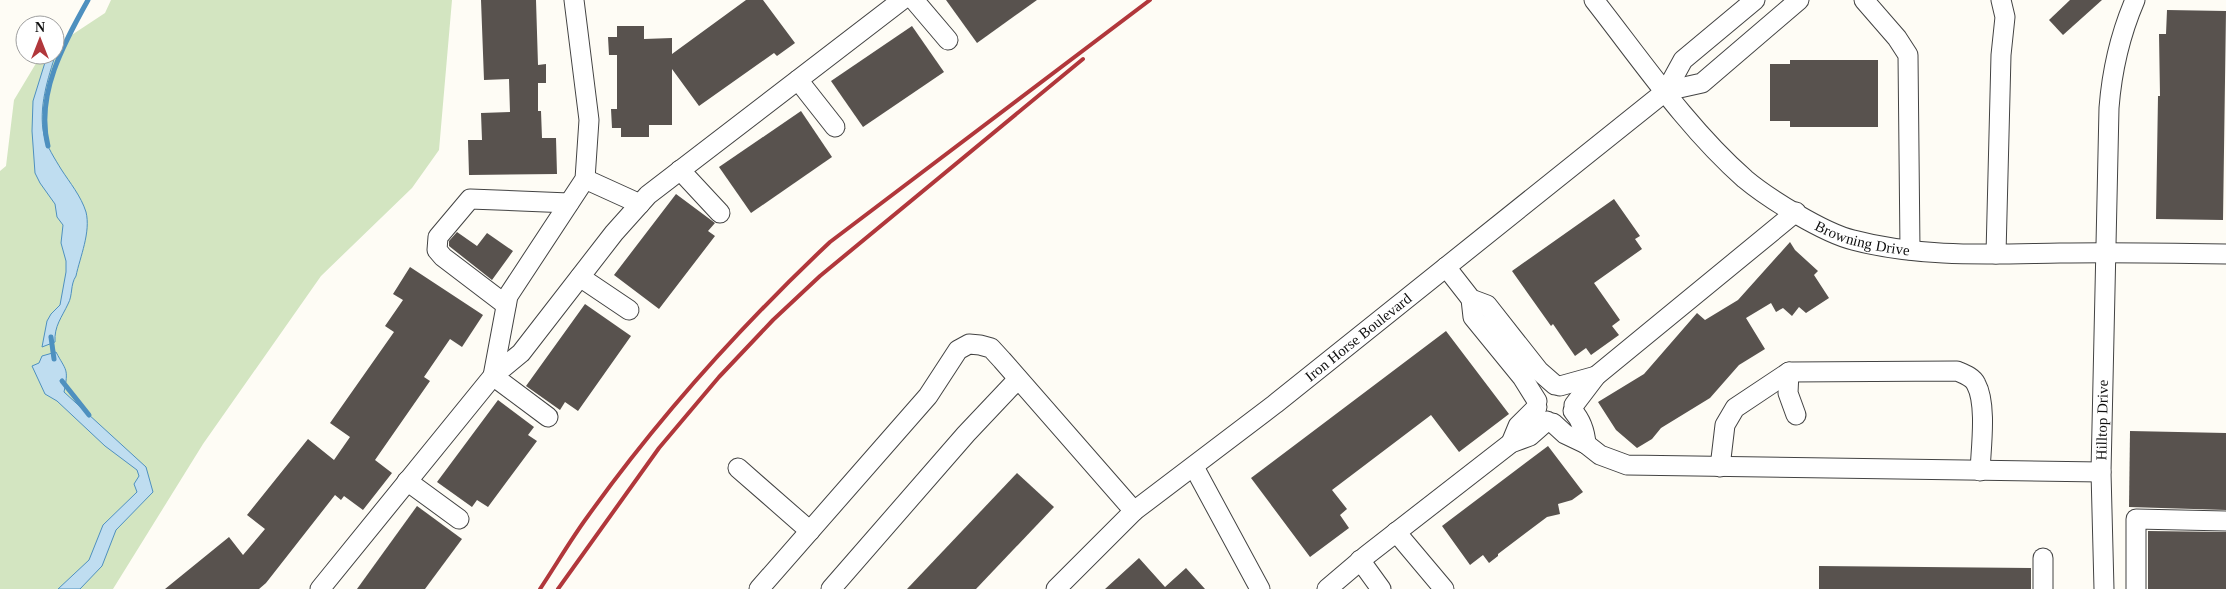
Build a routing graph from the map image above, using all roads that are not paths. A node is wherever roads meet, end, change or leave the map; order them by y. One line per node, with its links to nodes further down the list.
1 (574, 0): 15 (street)
2 (902, 0): 11 (street)
3 (914, 0): 10 (street)
4 (1594, 0): 12 (street, Browning Drive)
5 (1755, 0): 12 (street, Iron Horse Boulevard)
6 (1799, 0): 12 (street, Iron Horse Boulevard)
7 (1864, 0): 20 (street)
8 (2001, 0): 22 (street)
9 (2135, 0): 21 (street, Hilltop Drive)
10 (948, 40)
11 (798, 80): 13 (street); 14 (street)
12 (1666, 91): 18 (street, Browning Drive); 24 (street, Iron Horse Boulevard)
13 (835, 127)
14 (680, 170): 17 (street); 19 (street)
15 (585, 179): 16 (street); 17 (street)
16 (569, 203): 27 (street); 27 (street)
17 (640, 204): 25 (street)
18 (1796, 212): 20 (street, Browning Drive); 31 (street)
19 (720, 213)
20 (1910, 250): 22 (street, Browning Drive)
21 (2106, 252): 22 (street, Browning Drive); 23 (street, Browning Drive); 43 (street, Hilltop Drive)
22 (1996, 254)
23 (2226, 254)
24 (1446, 267): 26 (street); 39 (street, Iron Horse Boulevard)
25 (580, 277): 28 (street); 30 (street)
26 (1471, 299): 33 (street); 35 (street)
27 (506, 305): 30 (street)
28 (629, 310)
29 (1789, 372): 36 (street); 40 (street); 42 (street)
30 (492, 376): 37 (street); 44 (street)
31 (1596, 376): 33 (street); 34 (street)
32 (1018, 379): 45 (street); 48 (street); 54 (street)
33 (1557, 386): 34 (street); 35 (street)
34 (1574, 408): 35 (street); 38 (street)
35 (1543, 413): 38 (street); 49 (street)
36 (1796, 415)
37 (548, 418)
38 (1586, 444): 40 (street)
39 (1194, 467): 45 (street, Iron Horse Boulevard); 56 (street)
40 (1720, 467): 42 (street)
41 (738, 468): 48 (street)
42 (1980, 470): 43 (street)
43 (2100, 472): 61 (street, Hilltop Drive)
44 (407, 481): 46 (street); 52 (street)
45 (1134, 511): 55 (street, Iron Horse Boulevard)
46 (460, 518)
47 (2226, 521): 62 (street)
48 (810, 531): 53 (street)
49 (1396, 532): 51 (street); 59 (street)
50 (2043, 558): 60 (street)
51 (1360, 560): 57 (street); 58 (street)
52 (322, 588)
53 (759, 589)
54 (831, 589)
55 (1056, 589)
56 (1260, 589)
57 (1327, 589)
58 (1381, 589)
59 (1444, 589)
60 (2043, 589)
61 (2104, 589)
62 (2136, 589)

